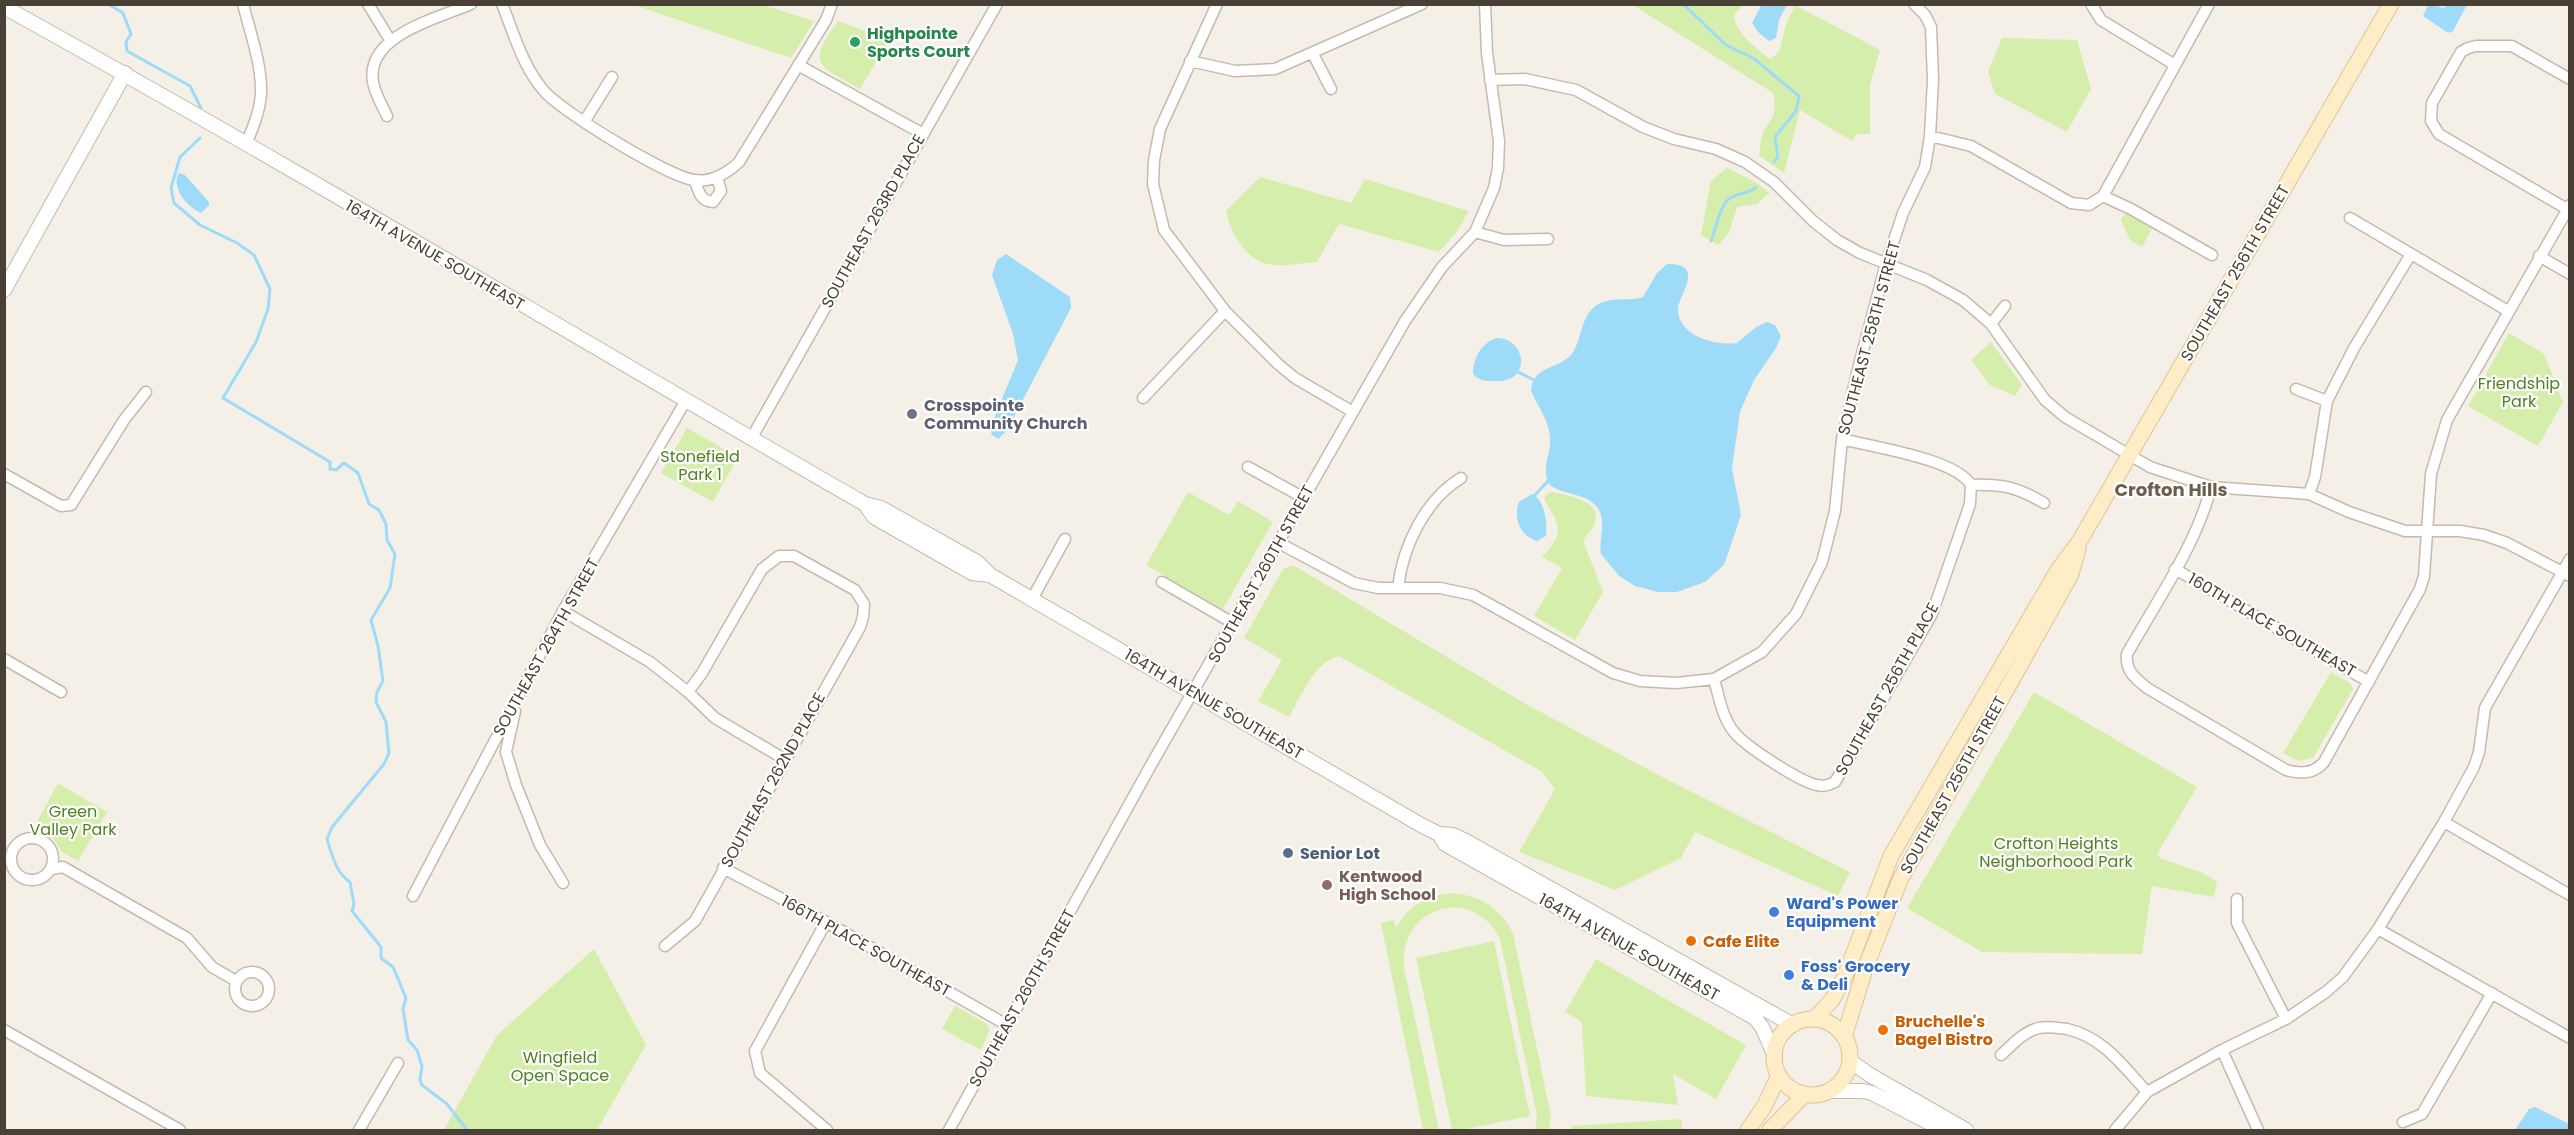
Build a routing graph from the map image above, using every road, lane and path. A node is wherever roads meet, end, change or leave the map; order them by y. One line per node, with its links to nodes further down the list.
1 (243, 4): 29 (street)
2 (368, 4): 15 (street)
3 (471, 4): 15 (street)
4 (502, 4): 26 (street)
5 (832, 4): 19 (street)
6 (997, 4): 27 (street, SOUTHEAST 263RD PLACE)
7 (1217, 4): 17 (street)
8 (1422, 4): 16 (street)
9 (1485, 4): 23 (street, SOUTHEAST 260TH STREET)
10 (1914, 4): 28 (street, SOUTHEAST 258TH STREET)
11 (2209, 4): 18 (street)
12 (2391, 4): 55 (main road, SOUTHEAST 256TH STREET)
13 (2091, 5): 18 (street)
14 (4, 7): 20 (street, 164TH AVENUE SOUTHEAST)
15 (390, 40): 25 (street)
16 (1313, 54): 17 (street); 24 (street)
17 (1190, 61): 44 (street)
18 (2175, 64): 32 (street)
19 (798, 65): 27 (street); 30 (street)
20 (125, 73): 29 (street, 164TH AVENUE SOUTHEAST); 42 (street)
21 (612, 77): 26 (street)
22 (2570, 79): 33 (street)
23 (1491, 80): 35 (street, SOUTHEAST 260TH STREET); 40 (street)
24 (1331, 88)
25 (387, 116)
26 (584, 122): 31 (street)
27 (923, 134): 53 (street, SOUTHEAST 263RD PLACE)
28 (1930, 136): 32 (street); 40 (street, SOUTHEAST 258TH STREET)
29 (246, 144): 51 (street, 164TH AVENUE SOUTHEAST)
30 (717, 177): 31 (street); 31 (street)
31 (698, 181)
32 (2103, 196): 38 (street)
33 (2568, 207): 39 (street)
34 (2350, 218): 37 (street)
35 (1475, 232): 36 (street); 52 (street, SOUTHEAST 260TH STREET)
36 (1548, 239)
37 (2411, 254): 45 (street); 50 (street)
38 (2212, 255)
39 (2539, 256): 41 (street); 45 (street)
40 (1886, 264): 46 (street); 54 (street, SOUTHEAST 258TH STREET)
41 (2570, 274)
42 (5, 287)
43 (2004, 306): 46 (street)
44 (1225, 311): 49 (street); 52 (street)
45 (2508, 311): 64 (street)
46 (1991, 324): 55 (street)
47 (2296, 388): 50 (street)
48 (146, 392): 57 (street)
49 (1143, 398)
50 (2328, 401): 61 (street)
51 (685, 402): 53 (street, 164TH AVENUE SOUTHEAST); 74 (street, SOUTHEAST 264TH STREET)
52 (1353, 412): 62 (street, SOUTHEAST 260TH STREET)
53 (751, 439): 73 (street, 164TH AVENUE SOUTHEAST)
54 (1842, 440): 59 (street); 77 (street, SOUTHEAST 258TH STREET)
55 (2129, 456): 60 (street); 66 (main road, SOUTHEAST 256TH STREET)
56 (1248, 467): 62 (street)
57 (4, 474)
58 (1461, 478): 72 (street)
59 (1971, 485): 63 (street); 77 (street, SOUTHEAST 256TH PLACE)
60 (2211, 486): 61 (street); 69 (street)
61 (2309, 494): 64 (street)
62 (1304, 498): 67 (street, SOUTHEAST 260TH STREET)
63 (2044, 503)
64 (2427, 531): 70 (street); 78 (street)
65 (1065, 539): 73 (street)
66 (2079, 542): 100 (main road, SOUTHEAST 256TH STREET); 104 (main road, SOUTHEAST 256TH STREET)
67 (1279, 543): 72 (street); 75 (street, SOUTHEAST 260TH STREET)
68 (2570, 559): 70 (street)
69 (2175, 568): 78 (street, 160TH PLACE SOUTHEAST); 78 (street)
70 (2566, 574): 84 (street)
71 (1162, 582): 75 (street)
72 (1398, 587): 77 (street)
73 (1032, 599): 82 (street, 164TH AVENUE SOUTHEAST)
74 (563, 611): 79 (street, SOUTHEAST 264TH STREET); 81 (street)
75 (1233, 623): 82 (street, SOUTHEAST 260TH STREET)
76 (4, 660): 80 (street)
77 (1714, 679)
78 (2369, 682)
79 (523, 685): 90 (street); 92 (street, SOUTHEAST 264TH STREET)
80 (61, 692)
81 (688, 692): 83 (street); 83 (street, SOUTHEAST 262ND PLACE)
82 (1194, 692): 85 (street, 164TH AVENUE SOUTHEAST); 101 (street, SOUTHEAST 260TH STREET)
83 (784, 759): 87 (street, SOUTHEAST 262ND PLACE)
84 (2444, 822): 91 (street); 95 (street)
85 (1439, 834): 102 (street, 164TH AVENUE SOUTHEAST); 108 (street, 164TH AVENUE SOUTHEAST)
86 (8, 857): 88 (street); 88 (street)
87 (723, 868): 94 (street, 166TH PLACE SOUTHEAST); 96 (street, SOUTHEAST 262ND PLACE)
88 (51, 869): 97 (street)
89 (2570, 880): 91 (street)
90 (563, 883)
91 (2566, 893)
92 (413, 896)
93 (2237, 899): 99 (street)
94 (826, 922): 101 (street, 166TH PLACE SOUTHEAST); 118 (street)
95 (2378, 929): 98 (street); 99 (street)
96 (665, 946)
97 (236, 981)
98 (2492, 993): 105 (street); 115 (street)
99 (2286, 1019): 106 (street)
100 (1814, 1020): 102 (main road); 104 (main road)
101 (1007, 1025): 119 (street, SOUTHEAST 260TH STREET)
102 (1793, 1025): 108 (main road)
103 (4, 1030): 116 (street)
104 (1844, 1037): 109 (main road)
105 (2570, 1038)
106 (2222, 1050): 113 (street); 125 (street)
107 (2001, 1055): 113 (street)
108 (1775, 1056): 111 (main road)
109 (1850, 1061): 112 (main road); 123 (street)
110 (398, 1063): 117 (street)
111 (1779, 1075): 114 (main road); 120 (main road)
112 (1831, 1090): 114 (main road); 122 (street)
113 (2147, 1092): 124 (street)
114 (1804, 1094): 121 (main road)
115 (2403, 1122)
116 (180, 1131)
117 (358, 1131)
118 (827, 1131)
119 (949, 1131)
120 (1748, 1131)
121 (1770, 1131)
122 (1943, 1131)
123 (1966, 1131)
124 (2115, 1131)
125 (2258, 1131)

